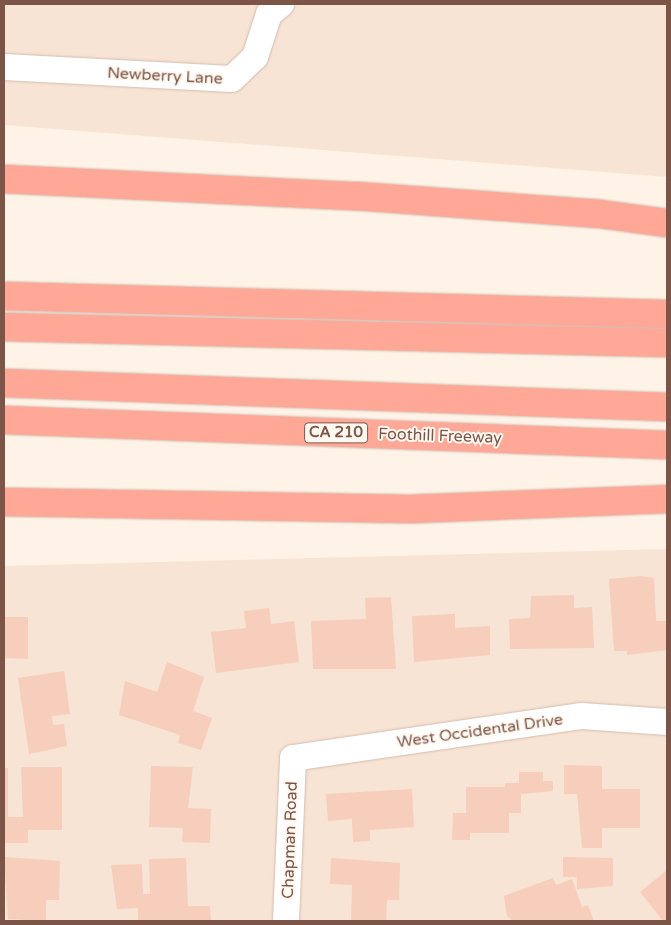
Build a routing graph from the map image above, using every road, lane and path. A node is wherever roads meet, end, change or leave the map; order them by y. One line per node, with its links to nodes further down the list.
1 (281, 4): 2 (street, Newberry Lane)
2 (4, 67)
3 (4, 180): 4 (highway)
4 (667, 223)
5 (4, 296): 6 (highway)
6 (667, 314)
7 (4, 327): 8 (highway)
8 (667, 343)
9 (4, 383): 10 (highway)
10 (667, 406)
11 (4, 420): 12 (highway, Foothill Freeway / CA 210)
12 (667, 445)
13 (667, 499): 14 (highway)
14 (4, 502)
15 (667, 722): 16 (street, West Occidental Drive)
16 (293, 758): 17 (street, Chapman Road)
17 (286, 921)

